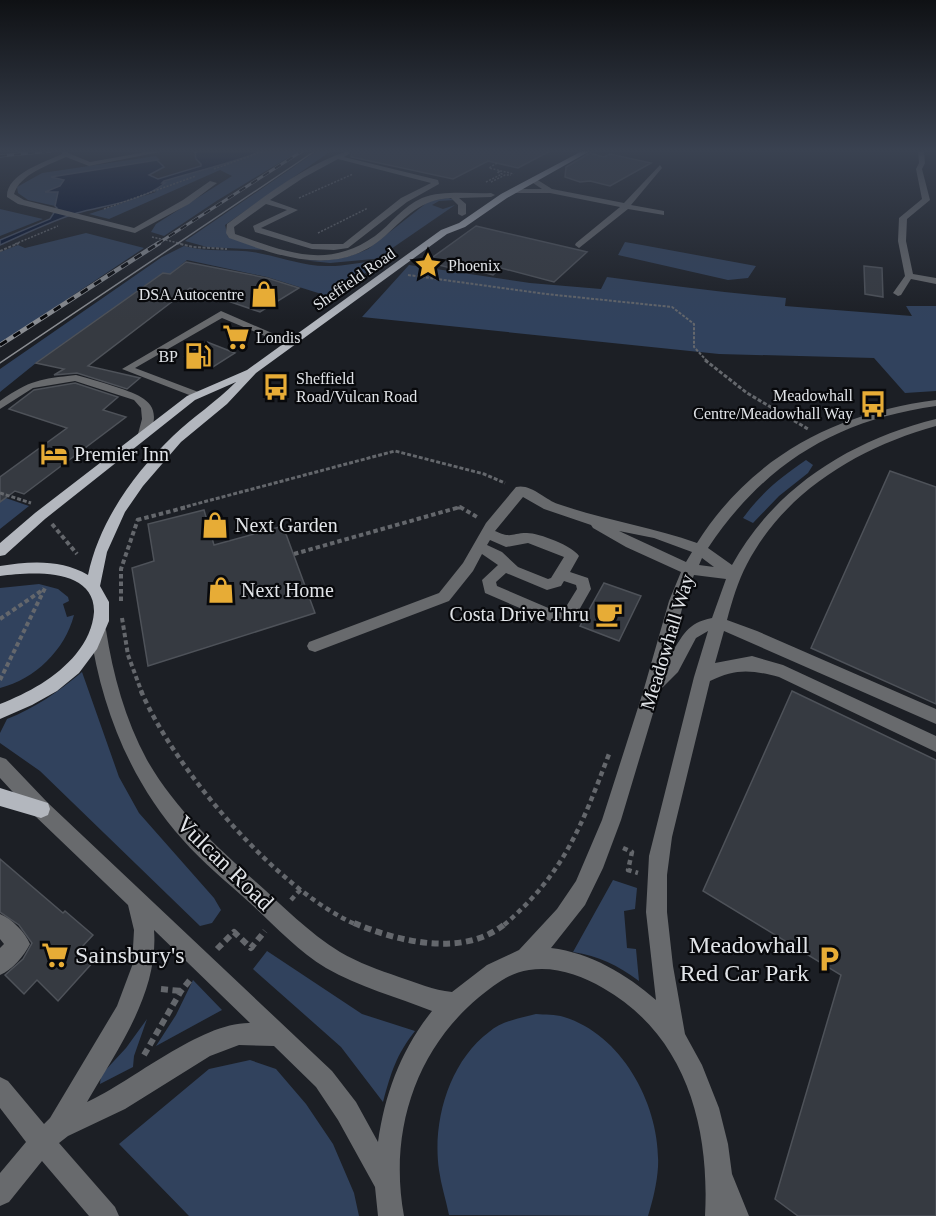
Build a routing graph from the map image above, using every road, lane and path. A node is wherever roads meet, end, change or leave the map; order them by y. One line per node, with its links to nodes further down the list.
1 (44, 208): 3 (street)
2 (108, 208): 14 (path)
3 (176, 208)
4 (256, 208): 8 (street)
5 (287, 208): 19 (street)
6 (368, 208): 19 (path)
7 (394, 208): 19 (street)
8 (416, 208)
9 (487, 208): 17 (main road, Sheffield Road)
10 (624, 208): 20 (street)
11 (629, 208): 15 (street)
12 (916, 208): 24 (street)
13 (468, 209): 17 (main road, Sheffield Road)
14 (96, 211)
15 (661, 213)
16 (65, 223): 22 (path)
17 (444, 232): 23 (main road, Sheffield Road)
18 (148, 236): 21 (path)
19 (298, 242)
20 (579, 245)
21 (193, 247)
22 (0, 250)
23 (390, 272): 27 (main road, Sheffield Road); 34 (path)
24 (909, 276): 25 (street); 26 (street)
25 (936, 281)
26 (898, 293)
27 (290, 343): 28 (main road, Sheffield Road); 29 (street)
28 (252, 371): 29 (main road); 41 (main road)
29 (197, 395): 33 (main road)
30 (936, 403): 34 (street, Meadowhall Way)
31 (0, 406): 33 (street)
32 (932, 424): 52 (street)
33 (144, 434): 44 (main road)
34 (822, 436): 45 (street, Meadowhall Way)
35 (521, 490): 39 (path); 40 (street); 42 (street)
36 (0, 493): 37 (path)
37 (39, 506)
38 (48, 519): 46 (path)
39 (138, 519): 41 (path); 70 (path)
40 (590, 520): 45 (street); 49 (street)
41 (110, 529): 53 (main road)
42 (489, 529): 43 (street); 47 (path); 51 (street)
43 (479, 547): 48 (street); 57 (street)
44 (0, 550)
45 (701, 550): 49 (street, Meadowhall Way); 52 (street)
46 (76, 554)
47 (294, 554)
48 (507, 565): 51 (street); 51 (street)
49 (689, 569): 52 (street); 60 (street, Meadowhall Way)
50 (0, 571): 53 (main road)
51 (561, 573)
52 (735, 575): 55 (street)
53 (93, 587): 56 (main road)
54 (0, 619): 59 (path)
55 (718, 623): 58 (street); 60 (street); 62 (street)
56 (98, 630): 61 (main road); 72 (street, Vulcan Road)
57 (315, 646)
58 (702, 677): 63 (street); 81 (street)
59 (0, 681)
60 (654, 687): 74 (street, Meadowhall Way)
61 (0, 712)
62 (936, 717)
63 (936, 744)
64 (0, 765): 66 (street)
65 (0, 797): 66 (main road)
66 (41, 809): 71 (street)
67 (579, 832): 70 (path)
68 (623, 848): 69 (path)
69 (640, 874)
70 (300, 890): 72 (path)
71 (137, 901): 75 (street); 84 (street)
72 (279, 915): 75 (path); 79 (street, Vulcan Road)
73 (0, 924): 76 (street)
74 (526, 959): 79 (street); 81 (street)
75 (204, 963): 78 (path); 80 (street)
76 (0, 964)
77 (161, 989): 78 (path)
78 (181, 991): 83 (path)
79 (453, 1003): 86 (street)
80 (279, 1035): 83 (street); 86 (street)
81 (674, 1038): 85 (street)
82 (0, 1089): 84 (street)
83 (136, 1089): 84 (street)
84 (50, 1135): 87 (street); 88 (street)
85 (719, 1174): 90 (street); 91 (street)
86 (386, 1182): 89 (street)
87 (0, 1193)
88 (106, 1216)
89 (392, 1216)
90 (718, 1216)
91 (736, 1216)

